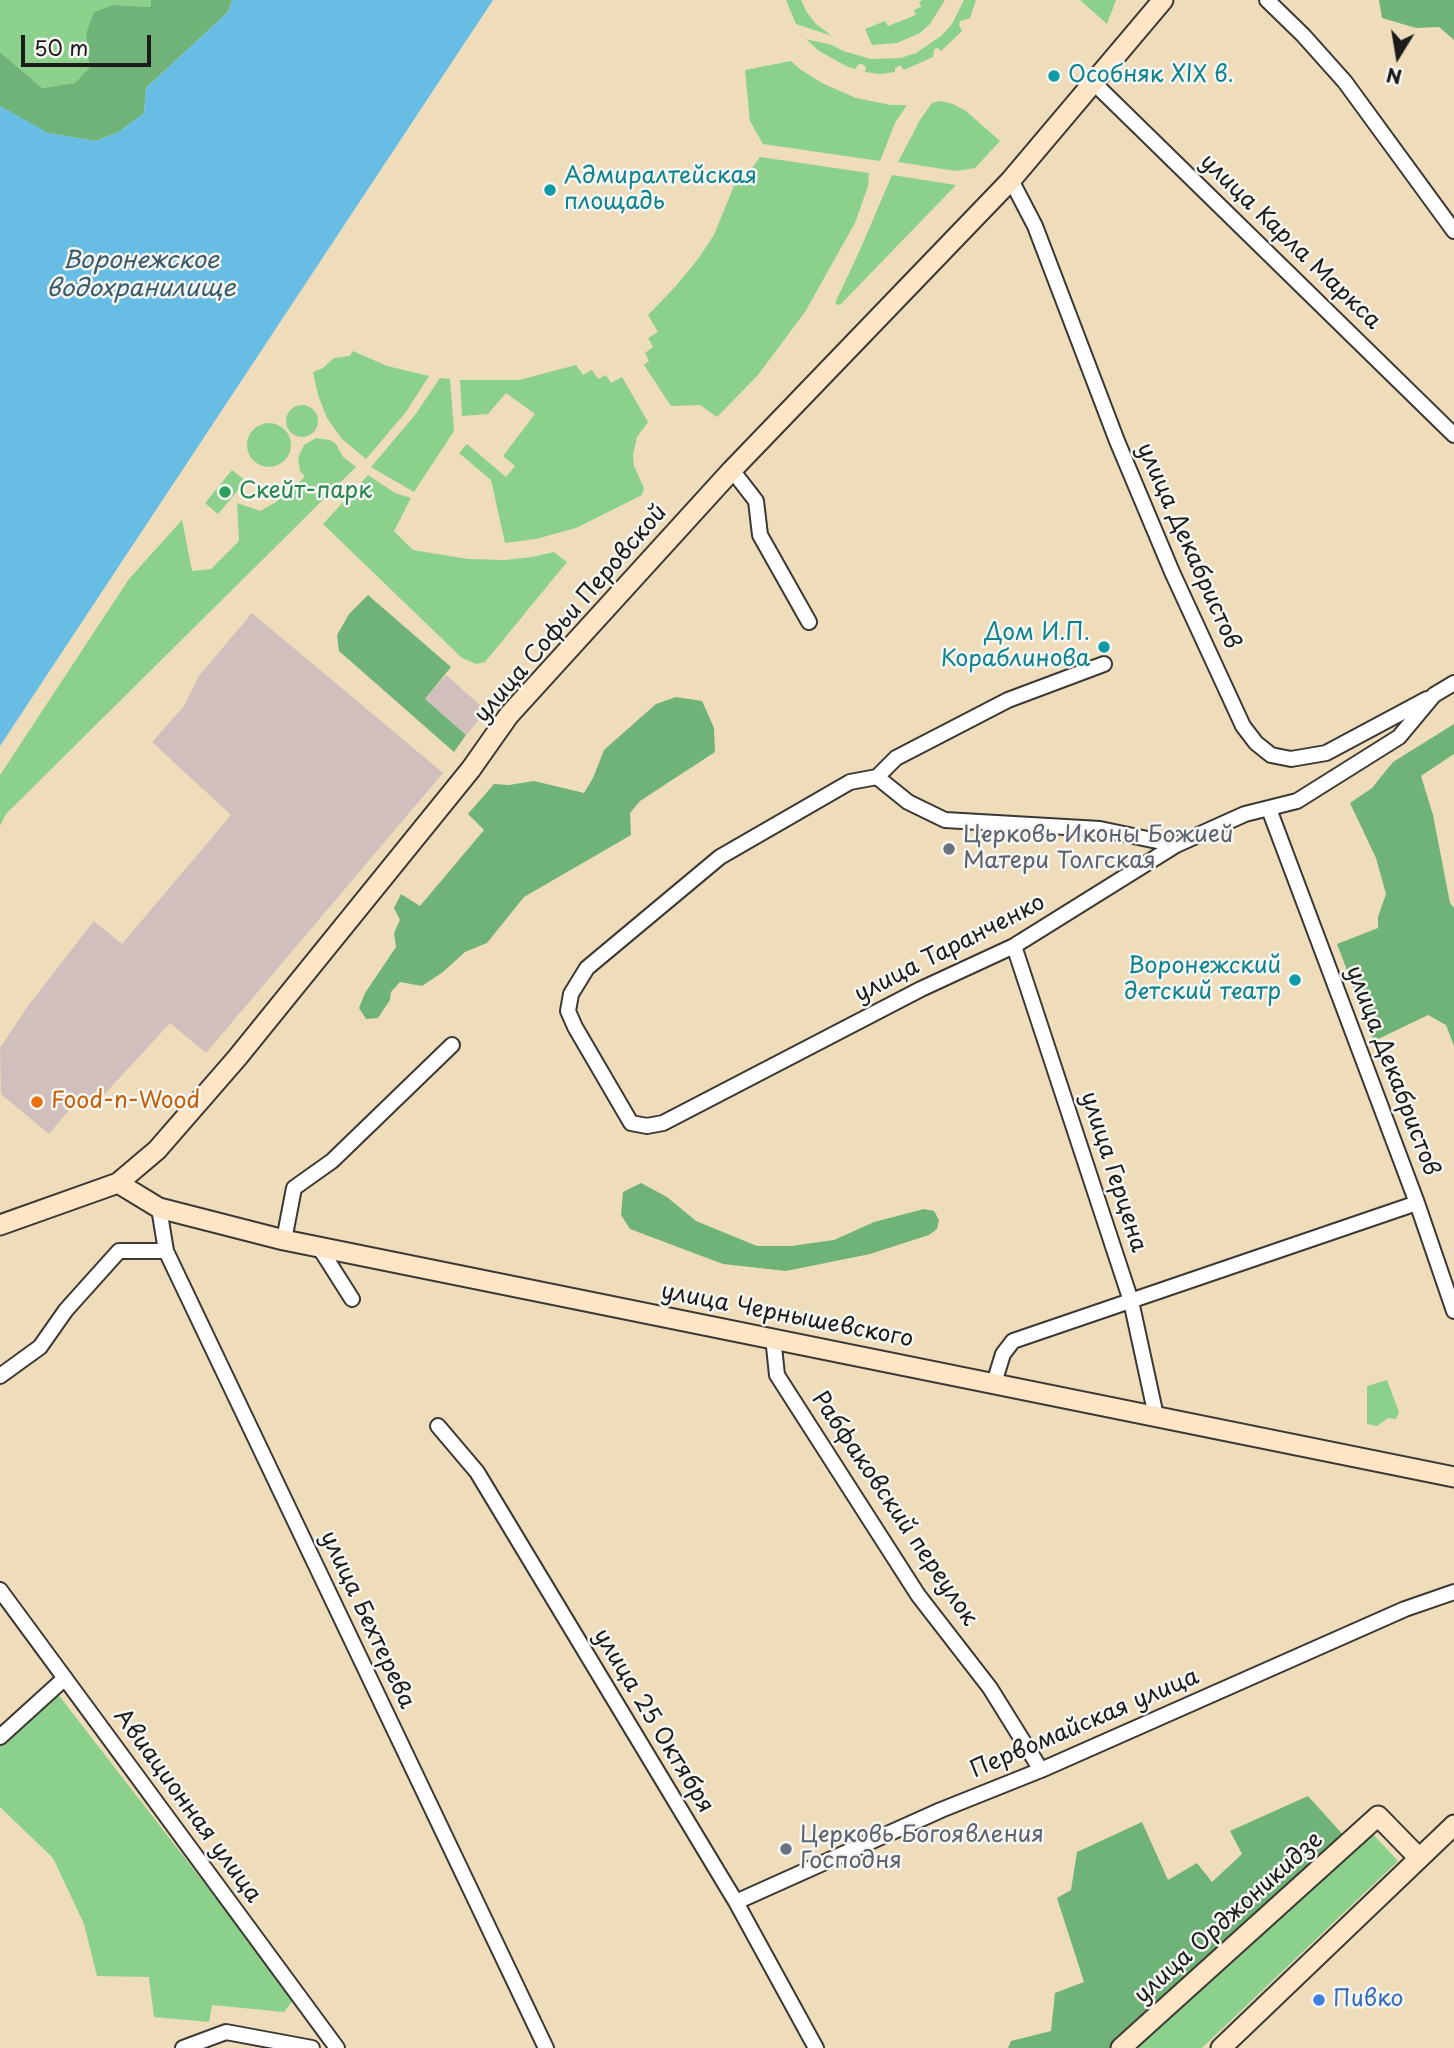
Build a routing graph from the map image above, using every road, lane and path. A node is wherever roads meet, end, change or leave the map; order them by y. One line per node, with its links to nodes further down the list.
1 (1163, 0): 3 (street, улица Софьи Перовской)
2 (1267, 0): 5 (street)
3 (1093, 82): 4 (street, улица Софьи Перовской); 6 (street, улица Карла Маркса)
4 (1011, 180): 7 (street, улица Софьи Перовской); 11 (street, улица Декабристов)
5 (1454, 231)
6 (1454, 435)
7 (732, 470): 8 (street); 17 (street, улица Софьи Перовской)
8 (810, 622)
9 (1104, 664): 12 (street)
10 (1454, 683): 11 (street, улица Таранченко)
11 (1434, 695): 13 (street, улица Таранченко)
12 (877, 777): 14 (street); 15 (street, улица Таранченко)
13 (1269, 809): 14 (street, улица Таранченко); 18 (street, улица Декабристов)
14 (1176, 845): 15 (street, улица Таранченко)
15 (1014, 946): 25 (street, улица Герцена)
16 (452, 1045): 21 (street)
17 (118, 1183): 19 (street, улица Чернышевского); 20 (street, улица Софьи Перовской)
18 (1417, 1203): 25 (street); 26 (street, улица Декабристов)
19 (159, 1208): 21 (street, улица Чернышевского); 23 (street, улица Бехтерева)
20 (0, 1225)
21 (284, 1240): 22 (street, улица Чернышевского)
22 (319, 1247): 24 (street); 27 (street, улица Чернышевского)
23 (166, 1251): 28 (street); 44 (street, улица Бехтерева)
24 (352, 1299)
25 (1131, 1301): 29 (street); 30 (street, улица Герцена)
26 (1454, 1311)
27 (773, 1337): 29 (street, улица Чернышевского); 37 (street, Рабфаковский переулок)
28 (0, 1376)
29 (994, 1383): 30 (street, улица Чернышевского)
30 (1156, 1416): 32 (street, улица Чернышевского)
31 (438, 1426): 40 (street, улица 25 Октября)
32 (1454, 1477)
33 (0, 1590): 35 (street, Авиационная улица)
34 (1454, 1592): 37 (street, Первомайская улица)
35 (65, 1678): 36 (street); 43 (street, Авиационная улица)
36 (0, 1737)
37 (1041, 1770): 40 (street, Первомайская улица)
38 (1454, 1825): 39 (street)
39 (1419, 1858): 46 (street, улица Орджоникидзе); 47 (street)
40 (736, 1902): 45 (street, улица 25 Октября)
41 (183, 2047): 42 (street)
42 (312, 2048)
43 (337, 2048)
44 (546, 2048)
45 (816, 2048)
46 (1121, 2048)
47 (1221, 2048)

